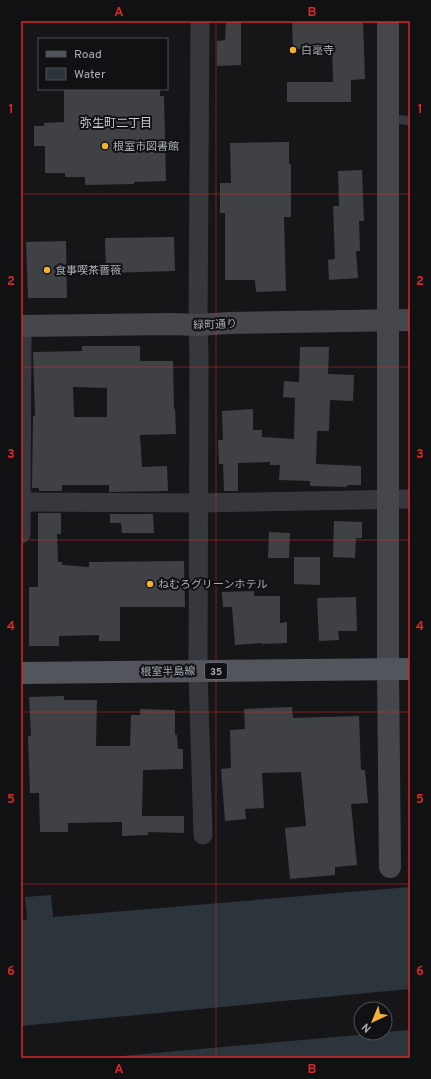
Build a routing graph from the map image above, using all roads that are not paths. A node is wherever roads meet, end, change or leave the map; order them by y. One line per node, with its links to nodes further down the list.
1 (200, 21): 7 (street)
2 (388, 21): 3 (street)
3 (388, 118): 4 (lane); 5 (street)
4 (410, 121)
5 (389, 320): 6 (street, 緑町通り); 7 (street, 緑町通り); 10 (street)
6 (410, 320)
7 (198, 325): 8 (street, 緑町通り); 12 (street)
8 (22, 326): 11 (street)
9 (410, 499): 10 (street)
10 (388, 500): 12 (street); 15 (street)
11 (21, 502): 12 (street); 13 (street)
12 (198, 503): 16 (street)
13 (21, 534)
14 (410, 669): 15 (main road, 根室半島線 / 35)
15 (388, 670): 16 (main road, 根室半島線 / 35); 19 (street)
16 (198, 671): 17 (main road, 根室半島線 / 35); 18 (street)
17 (21, 673)
18 (203, 835)
19 (390, 867)

